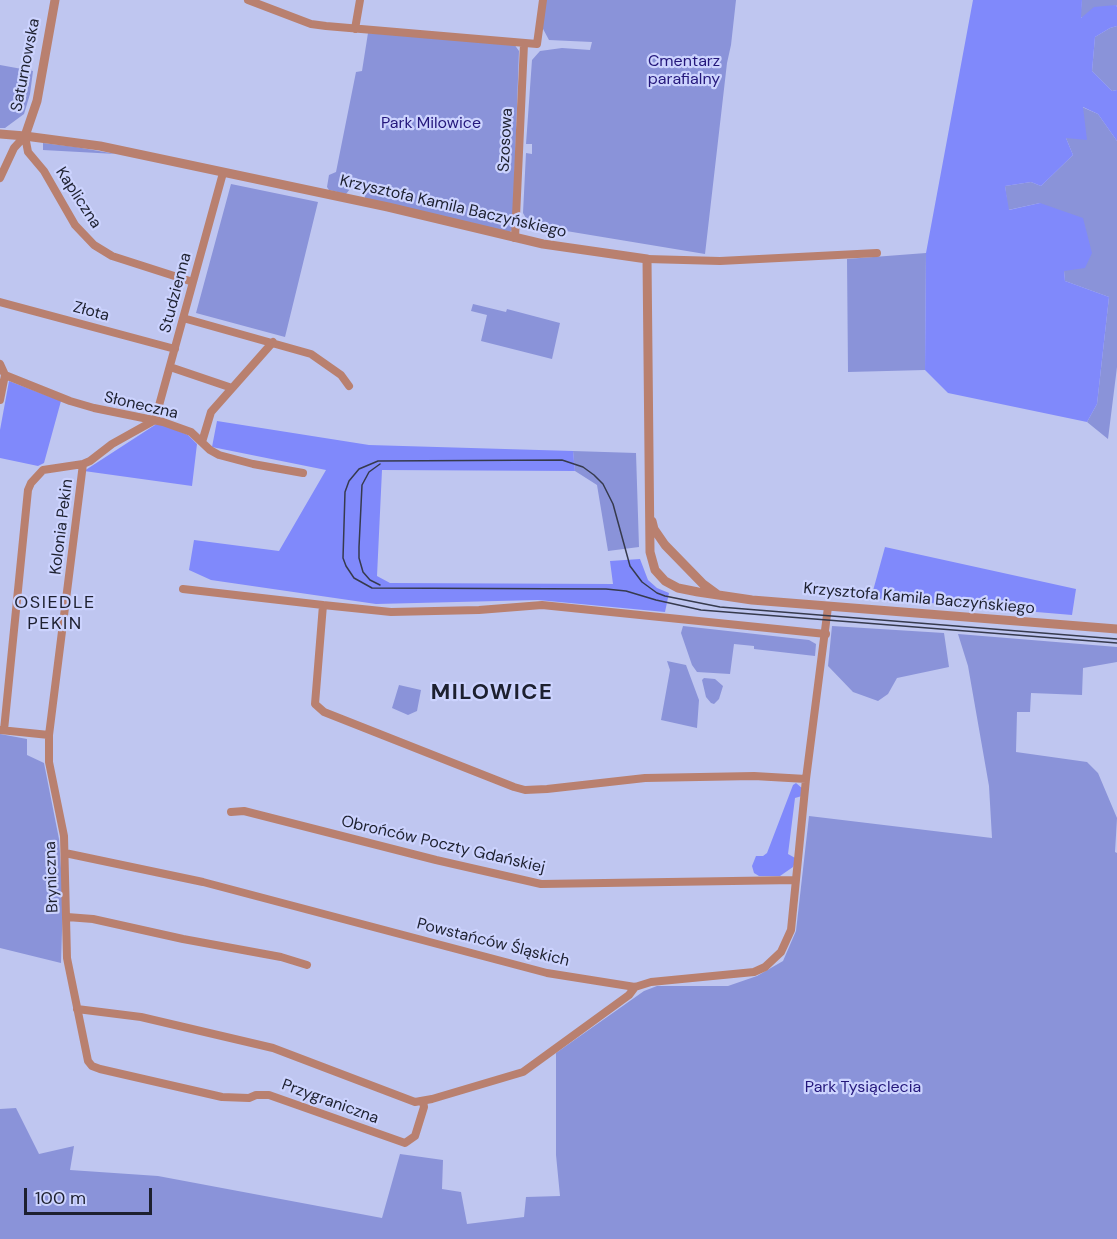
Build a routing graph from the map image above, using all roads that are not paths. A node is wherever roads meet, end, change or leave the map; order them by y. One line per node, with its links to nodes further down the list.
1 (54, 0): 8 (street, Saturnowska)
2 (248, 0): 5 (street)
3 (360, 0): 5 (street)
4 (543, 0): 6 (street)
5 (355, 29): 6 (street)
6 (524, 44): 11 (street, Szosowa)
7 (0, 134): 8 (street, Krzysztofa Kamila Baczyńskiego)
8 (25, 136): 9 (street, Krzysztofa Kamila Baczyńskiego); 10 (street); 14 (street, Kapliczna)
9 (223, 173): 11 (street, Krzysztofa Kamila Baczyńskiego); 14 (street, Studzienna)
10 (0, 178)
11 (515, 238): 13 (street, Krzysztofa Kamila Baczyńskiego)
12 (877, 253): 13 (street)
13 (647, 259): 29 (street, Krzysztofa Kamila Baczyńskiego)
14 (193, 282): 16 (street, Studzienna)
15 (0, 302): 18 (street, Złota)
16 (183, 318): 17 (street); 18 (street, Studzienna)
17 (273, 342): 22 (street); 23 (street)
18 (175, 349): 20 (street, Studzienna)
19 (0, 364): 21 (street)
20 (170, 367): 23 (street); 25 (street, Studzienna)
21 (5, 375): 24 (street); 25 (street, Słoneczna)
22 (349, 386)
23 (232, 388): 26 (street)
24 (0, 400)
25 (155, 420): 26 (street, Słoneczna); 27 (street, Kolonia Pekin)
26 (202, 442): 28 (street, Słoneczna)
27 (83, 464): 36 (street, Kolonia Pekin); 37 (street, Kolonia Pekin)
28 (303, 473)
29 (650, 516): 31 (street, Krzysztofa Kamila Baczyńskiego); 31 (street, Krzysztofa Kamila Baczyńskiego)
30 (183, 589): 32 (street)
31 (720, 596): 33 (street, Krzysztofa Kamila Baczyńskiego)
32 (323, 605): 35 (street); 38 (street)
33 (828, 606): 34 (street, Krzysztofa Kamila Baczyńskiego); 35 (street, Powstańców Śląskich)
34 (1117, 629)
35 (826, 634): 38 (street, Powstańców Śląskich)
36 (2, 730): 37 (street)
37 (50, 735): 40 (street, Bryniczna)
38 (806, 779): 41 (street, Powstańców Śląskich)
39 (231, 812): 41 (street, Obrońców Poczty Gdańskiej)
40 (65, 853): 42 (street, Bryniczna); 44 (street, Powstańców Śląskich)
41 (796, 880): 44 (street, Powstańców Śląskich)
42 (67, 917): 43 (street); 45 (street, Bryniczna)
43 (307, 965)
44 (635, 987): 47 (street, Przygraniczna)
45 (76, 1009): 46 (street, Bryniczna); 47 (street, Przygraniczna)
46 (92, 1066): 47 (street, Przygraniczna)
47 (423, 1101)

